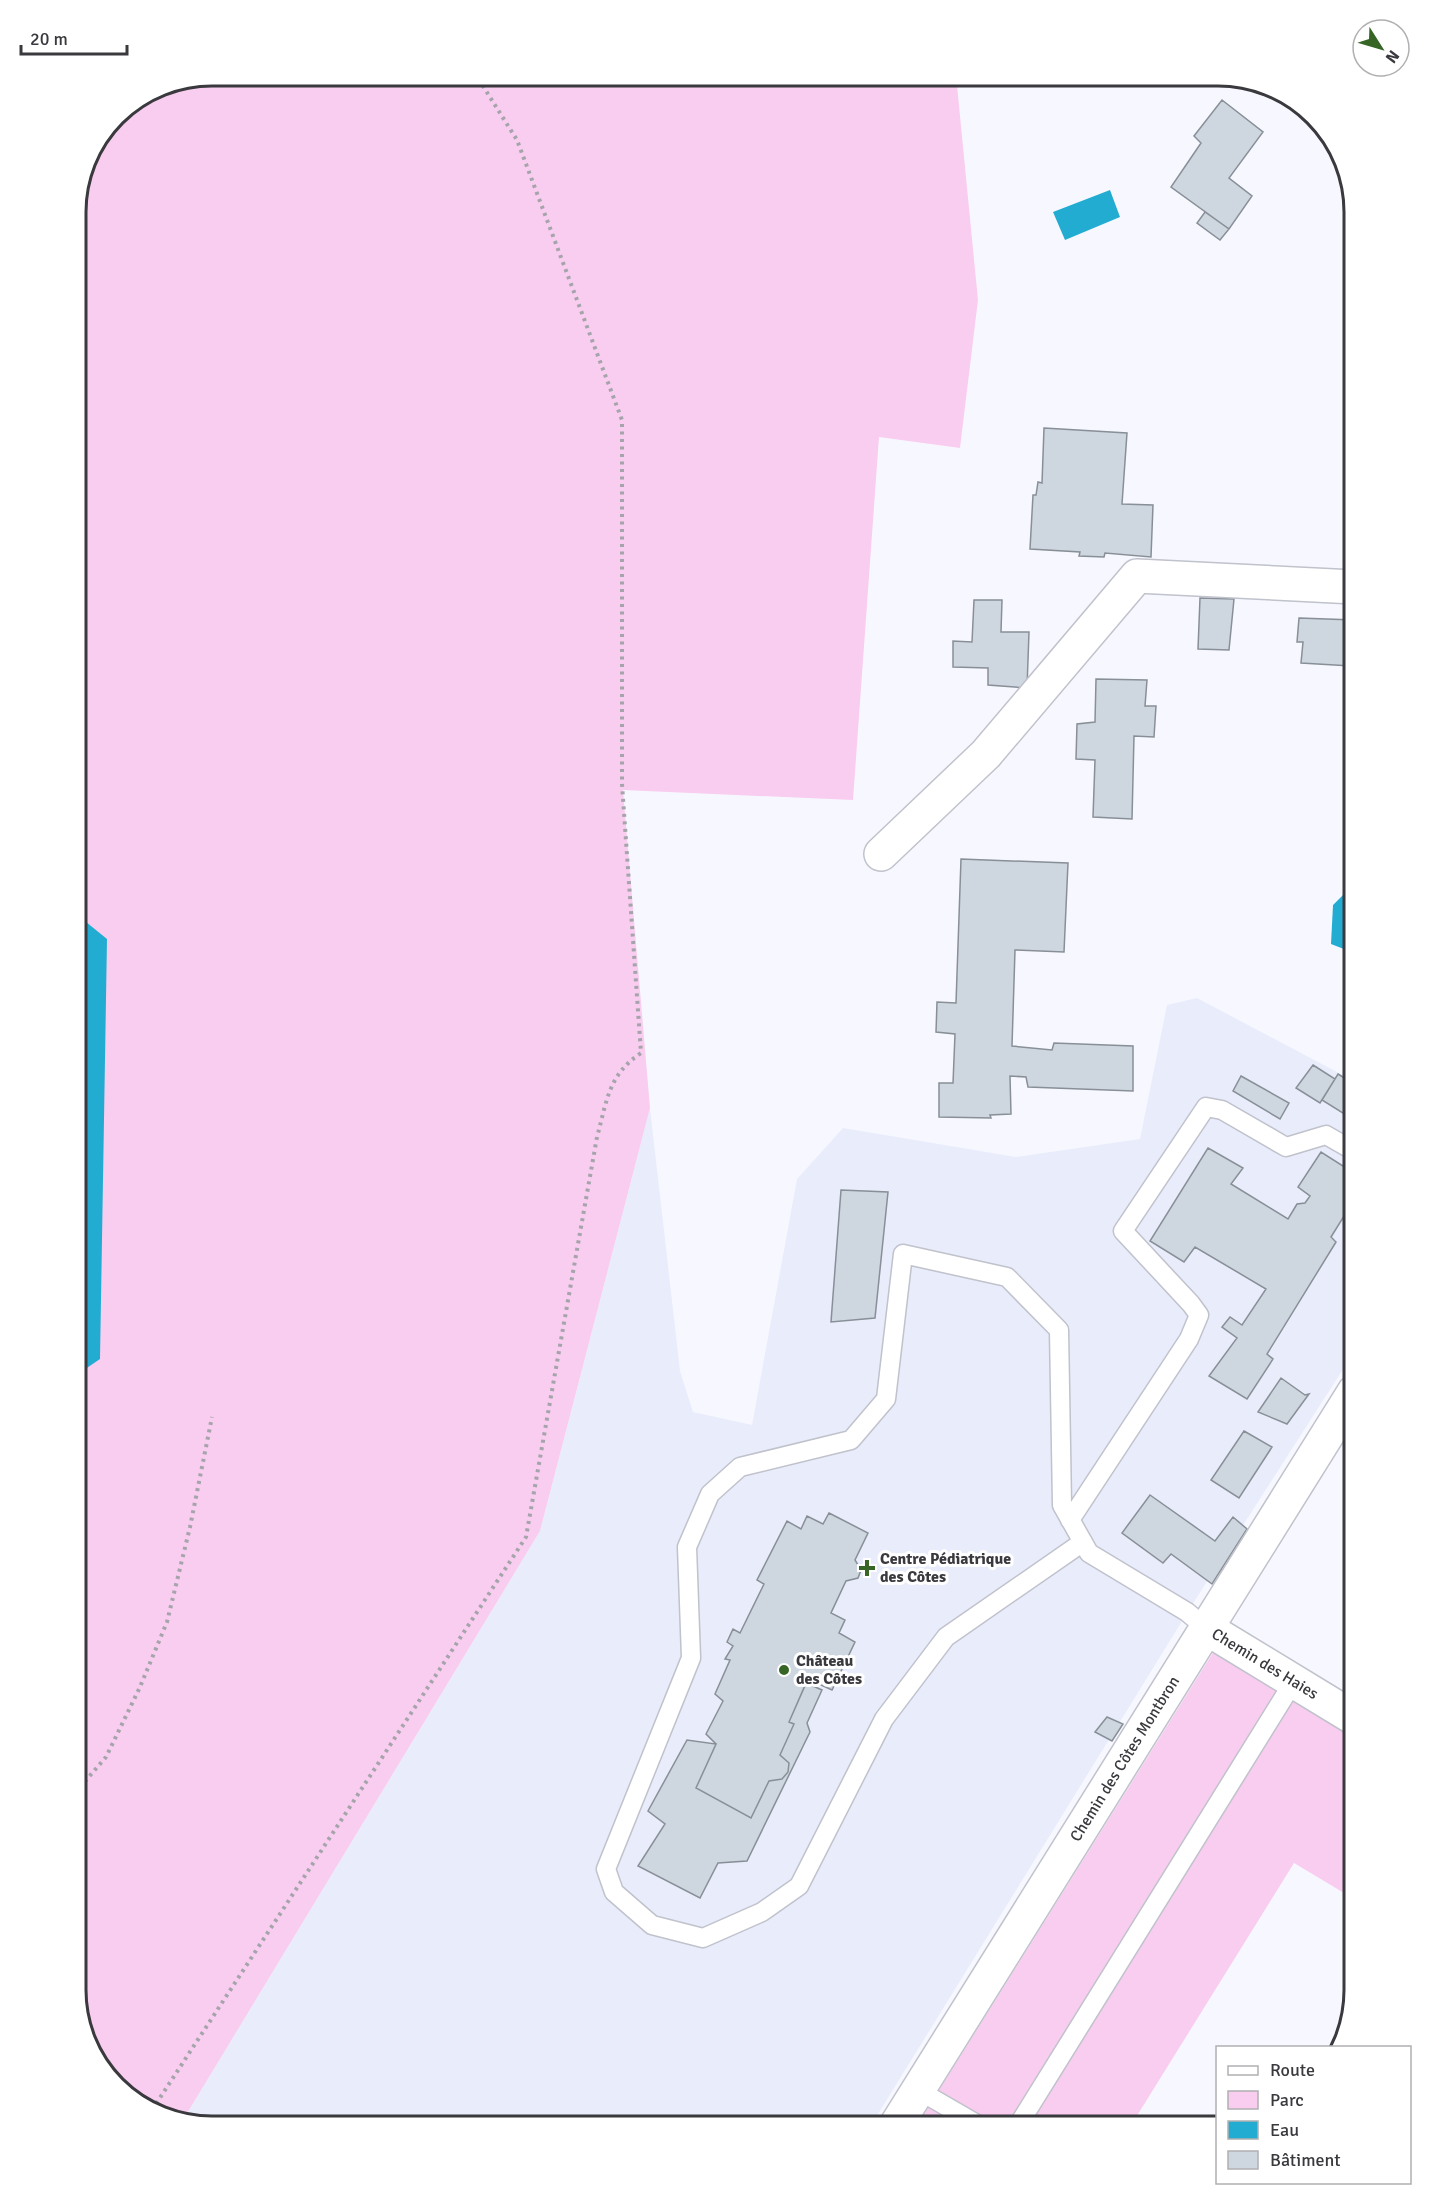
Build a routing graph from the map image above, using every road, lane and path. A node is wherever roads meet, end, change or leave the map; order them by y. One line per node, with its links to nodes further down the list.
1 (483, 86): 14 (path)
2 (1344, 586): 3 (street)
3 (881, 854)
4 (1344, 1145): 7 (lane)
5 (1344, 1408): 9 (street, Chemin des Côtes Montbron)
6 (212, 1417): 12 (path)
7 (1070, 1520): 8 (lane); 8 (lane)
8 (1083, 1542): 9 (lane)
9 (1206, 1628): 10 (street, Chemin des Haies); 13 (street, Chemin des Côtes Montbron)
10 (1294, 1682): 11 (street, Chemin des Haies); 17 (lane)
11 (1344, 1712)
12 (86, 1780)
13 (918, 2090): 15 (street, Chemin des Côtes Montbron); 16 (lane)
14 (156, 2104)
15 (902, 2116)
16 (963, 2116)
17 (1024, 2116)

